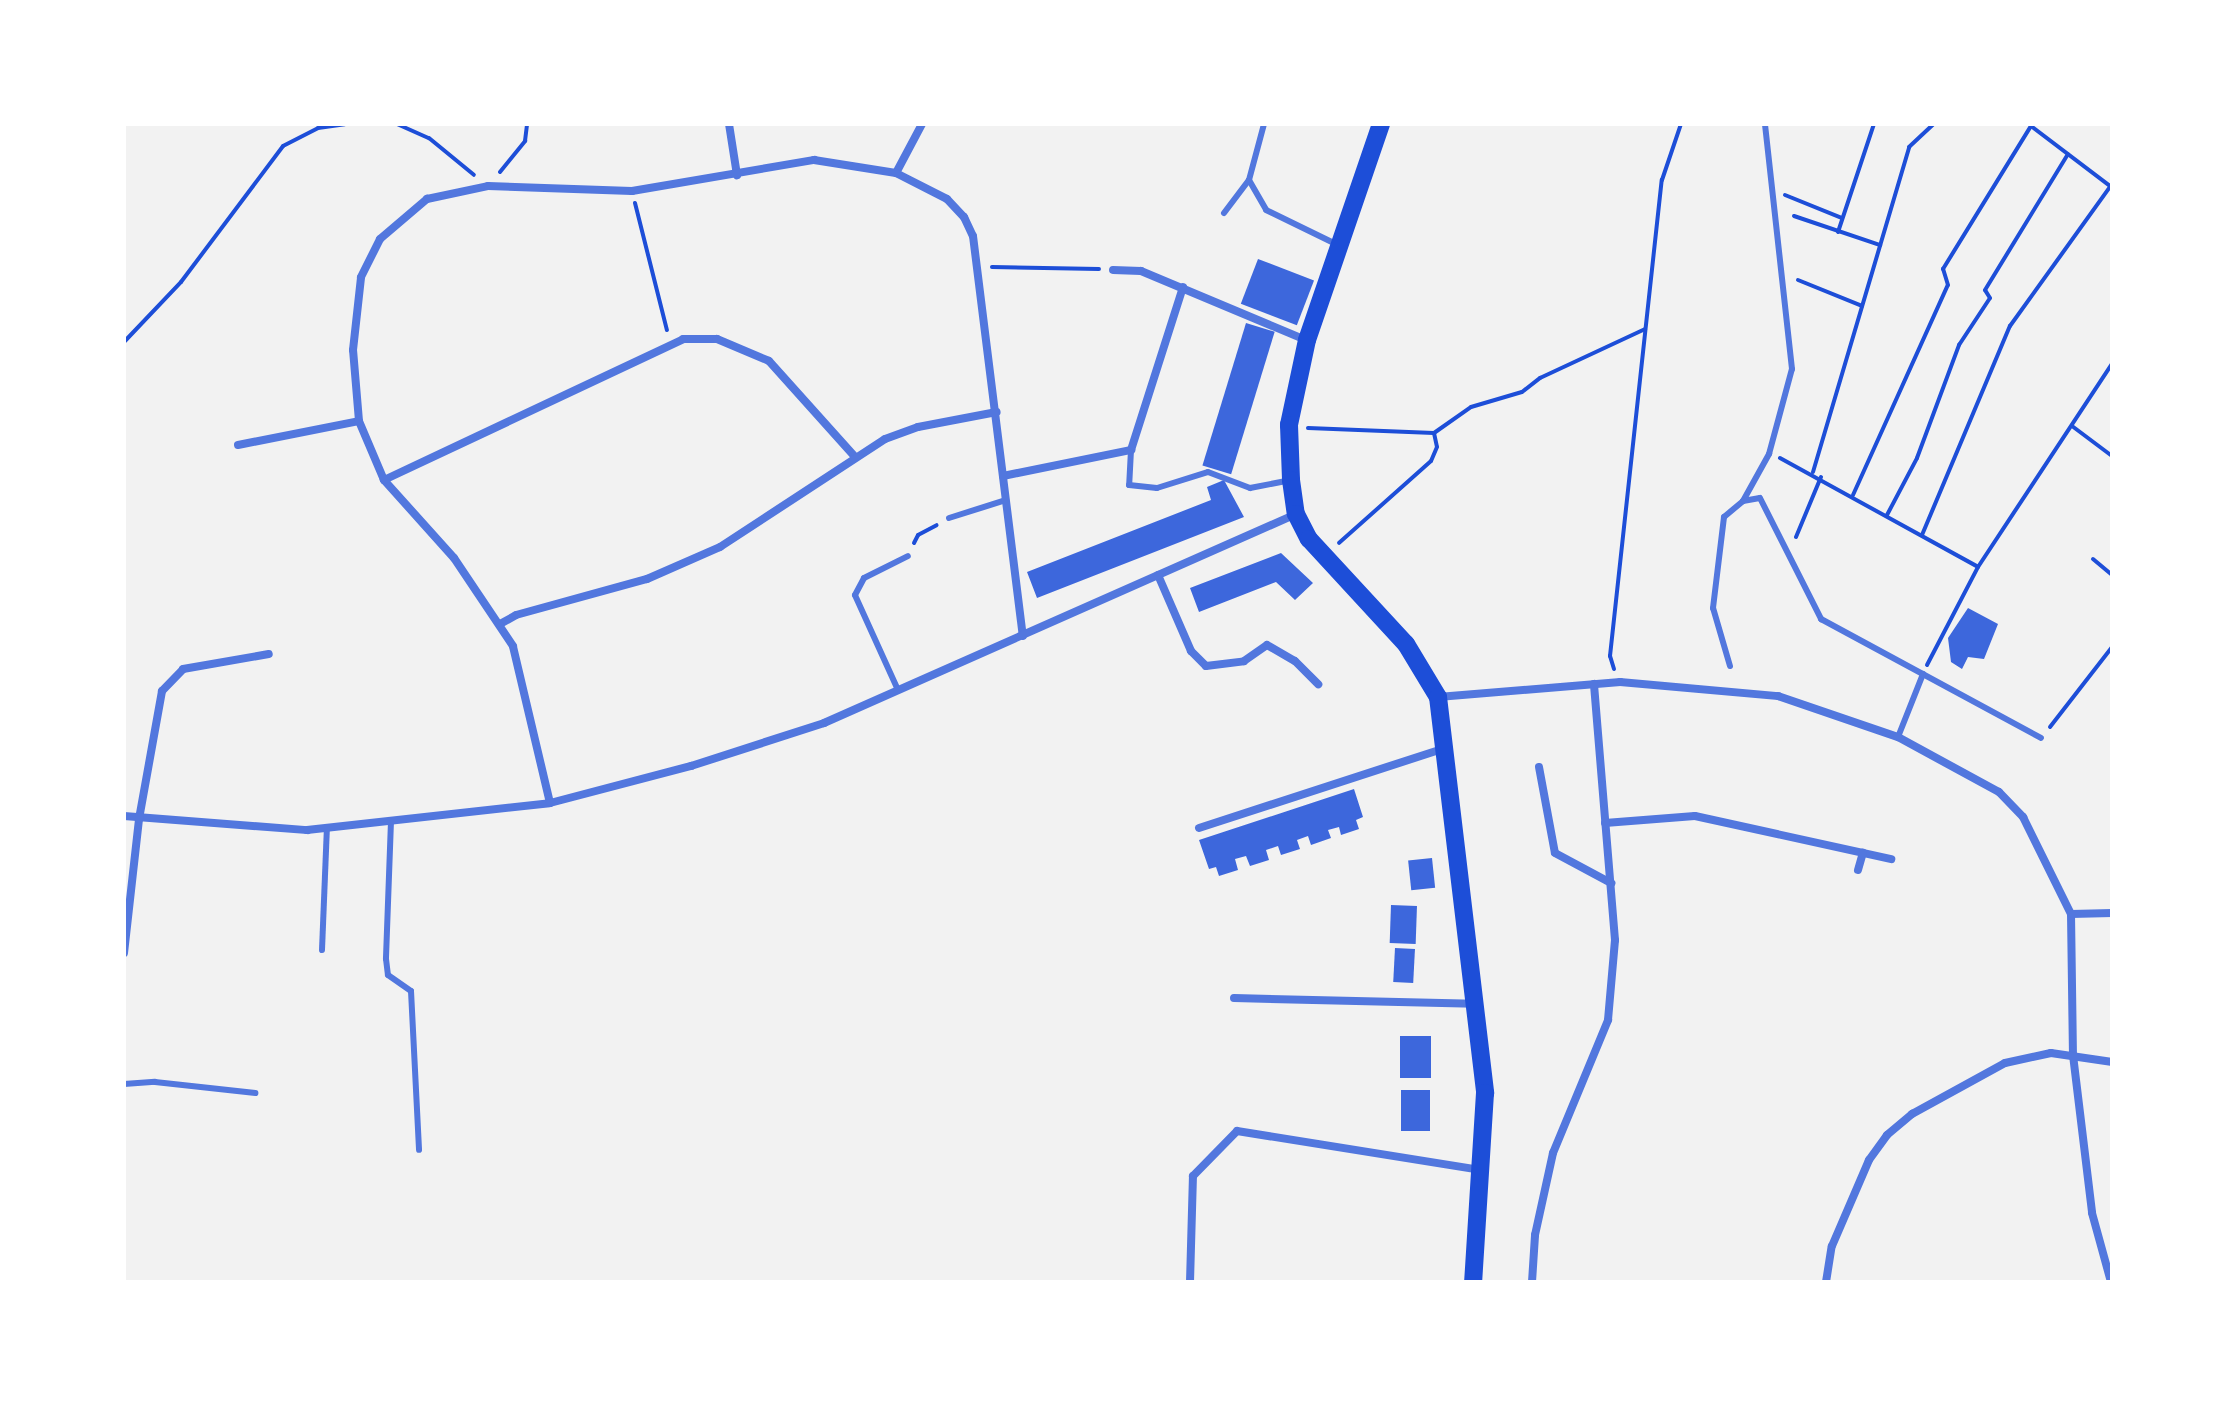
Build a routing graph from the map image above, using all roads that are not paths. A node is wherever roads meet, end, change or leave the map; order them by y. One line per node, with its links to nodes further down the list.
1 (729, 124): 7 (street)
2 (922, 124): 6 (street)
3 (1264, 124): 8 (lane)
4 (1381, 124): 10 (main road)
5 (1765, 124): 23 (lane)
6 (896, 173): 7 (street); 14 (street)
7 (737, 175): 15 (street)
8 (1249, 180): 9 (lane); 10 (lane)
9 (1224, 213)
10 (1341, 246): 13 (main road)
11 (1113, 270): 12 (street)
12 (1183, 287): 13 (street); 17 (street)
13 (1307, 340): 21 (main road)
14 (997, 412): 18 (street); 19 (street)
15 (359, 421): 16 (street); 20 (street)
16 (238, 445)
17 (1131, 450): 19 (street); 21 (lane)
18 (855, 457): 20 (street); 28 (street)
19 (1003, 476): 22 (street)
20 (384, 480): 28 (street)
21 (1291, 480): 24 (main road)
22 (1006, 500): 25 (lane); 29 (street)
23 (1743, 501): 31 (lane); 32 (lane)
24 (1296, 514): 27 (street); 36 (main road)
25 (949, 518)
26 (908, 556): 35 (lane)
27 (1158, 575): 29 (street); 33 (street)
28 (500, 624): 41 (street)
29 (1023, 636): 35 (street)
30 (269, 654): 43 (street)
31 (1730, 666)
32 (1923, 674): 37 (lane); 38 (lane)
33 (1318, 684)
34 (1594, 684): 36 (street); 37 (street); 45 (street)
35 (898, 690): 41 (street)
36 (1438, 697): 39 (main road)
37 (1898, 737): 53 (street)
38 (2041, 738)
39 (1445, 748): 47 (street); 57 (main road)
40 (1539, 767): 51 (street)
41 (550, 803): 44 (street)
42 (124, 816): 43 (street)
43 (139, 819): 46 (street); 55 (street)
44 (391, 821): 46 (street); 62 (lane)
45 (1605, 823): 48 (street); 51 (street)
46 (327, 828): 54 (lane)
47 (1199, 828)
48 (1863, 853): 49 (street); 50 (street)
49 (1891, 859)
50 (1858, 870)
51 (1611, 883): 66 (street)
52 (2112, 913): 53 (street)
53 (2071, 914): 58 (street)
54 (322, 950)
55 (124, 953)
56 (1234, 998): 57 (street)
57 (1476, 1004): 63 (main road)
58 (2073, 1055): 59 (street); 67 (street); 68 (street)
59 (2112, 1062)
60 (124, 1084): 61 (lane)
61 (255, 1093)
62 (419, 1150)
63 (1481, 1170): 64 (street); 65 (main road)
64 (1190, 1282)
65 (1473, 1282)
66 (1532, 1282)
67 (1826, 1282)
68 (2111, 1282)

